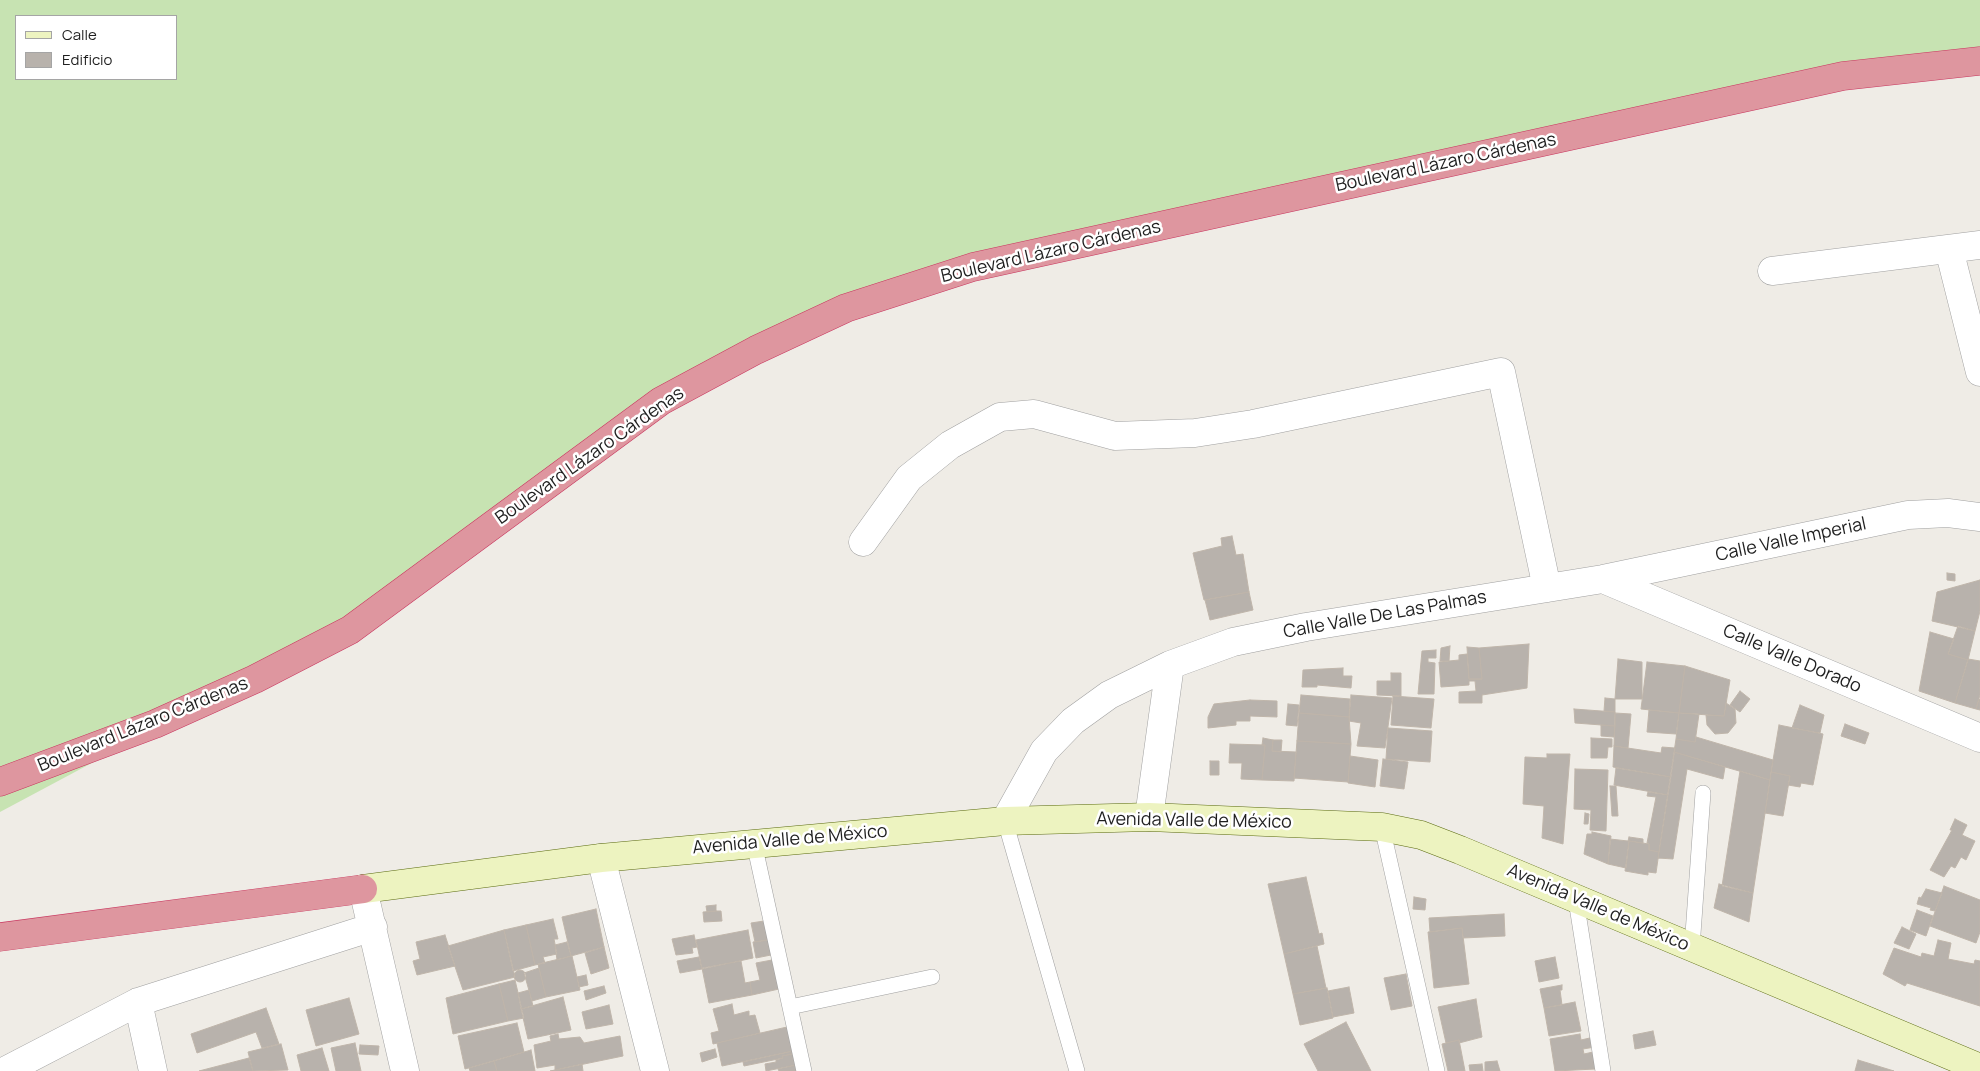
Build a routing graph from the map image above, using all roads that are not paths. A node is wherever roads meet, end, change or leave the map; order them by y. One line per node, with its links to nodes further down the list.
1 (1980, 61): 12 (highway, Boulevard Lázaro Cárdenas)
2 (1980, 245): 3 (street)
3 (1949, 249): 4 (street); 5 (street)
4 (1772, 271)
5 (1980, 372)
6 (1980, 517): 8 (street, Calle Valle Imperial)
7 (863, 542): 9 (street)
8 (1603, 579): 9 (street, Calle Valle De Las Palmas); 11 (street, Calle Valle Dorado)
9 (1547, 588): 10 (street, Calle Valle De Las Palmas)
10 (1170, 665): 14 (street); 15 (street, Calle Valle De Las Palmas)
11 (1980, 738)
12 (0, 782)
13 (1703, 792): 23 (lane)
14 (1149, 817): 15 (main road, Avenida Valle de México); 16 (main road, Avenida Valle de México)
15 (1005, 821): 17 (main road, Avenida Valle de México); 33 (lane)
16 (1382, 826): 20 (main road, Avenida Valle de México); 34 (lane)
17 (754, 843): 18 (main road, Avenida Valle de México); 26 (lane)
18 (601, 858): 19 (main road, Avenida Valle de México); 31 (street)
19 (363, 889): 21 (street); 22 (highway)
20 (1576, 900): 23 (main road, Avenida Valle de México); 35 (lane)
21 (373, 927): 25 (street); 30 (street)
22 (0, 937)
23 (1692, 948): 27 (main road, Avenida Valle de México)
24 (932, 977): 26 (lane)
25 (138, 1002): 28 (street); 29 (street)
26 (790, 1007): 32 (lane)
27 (1980, 1068)
28 (5, 1071)
29 (154, 1071)
30 (405, 1071)
31 (655, 1071)
32 (804, 1071)
33 (1077, 1071)
34 (1437, 1071)
35 (1603, 1071)

